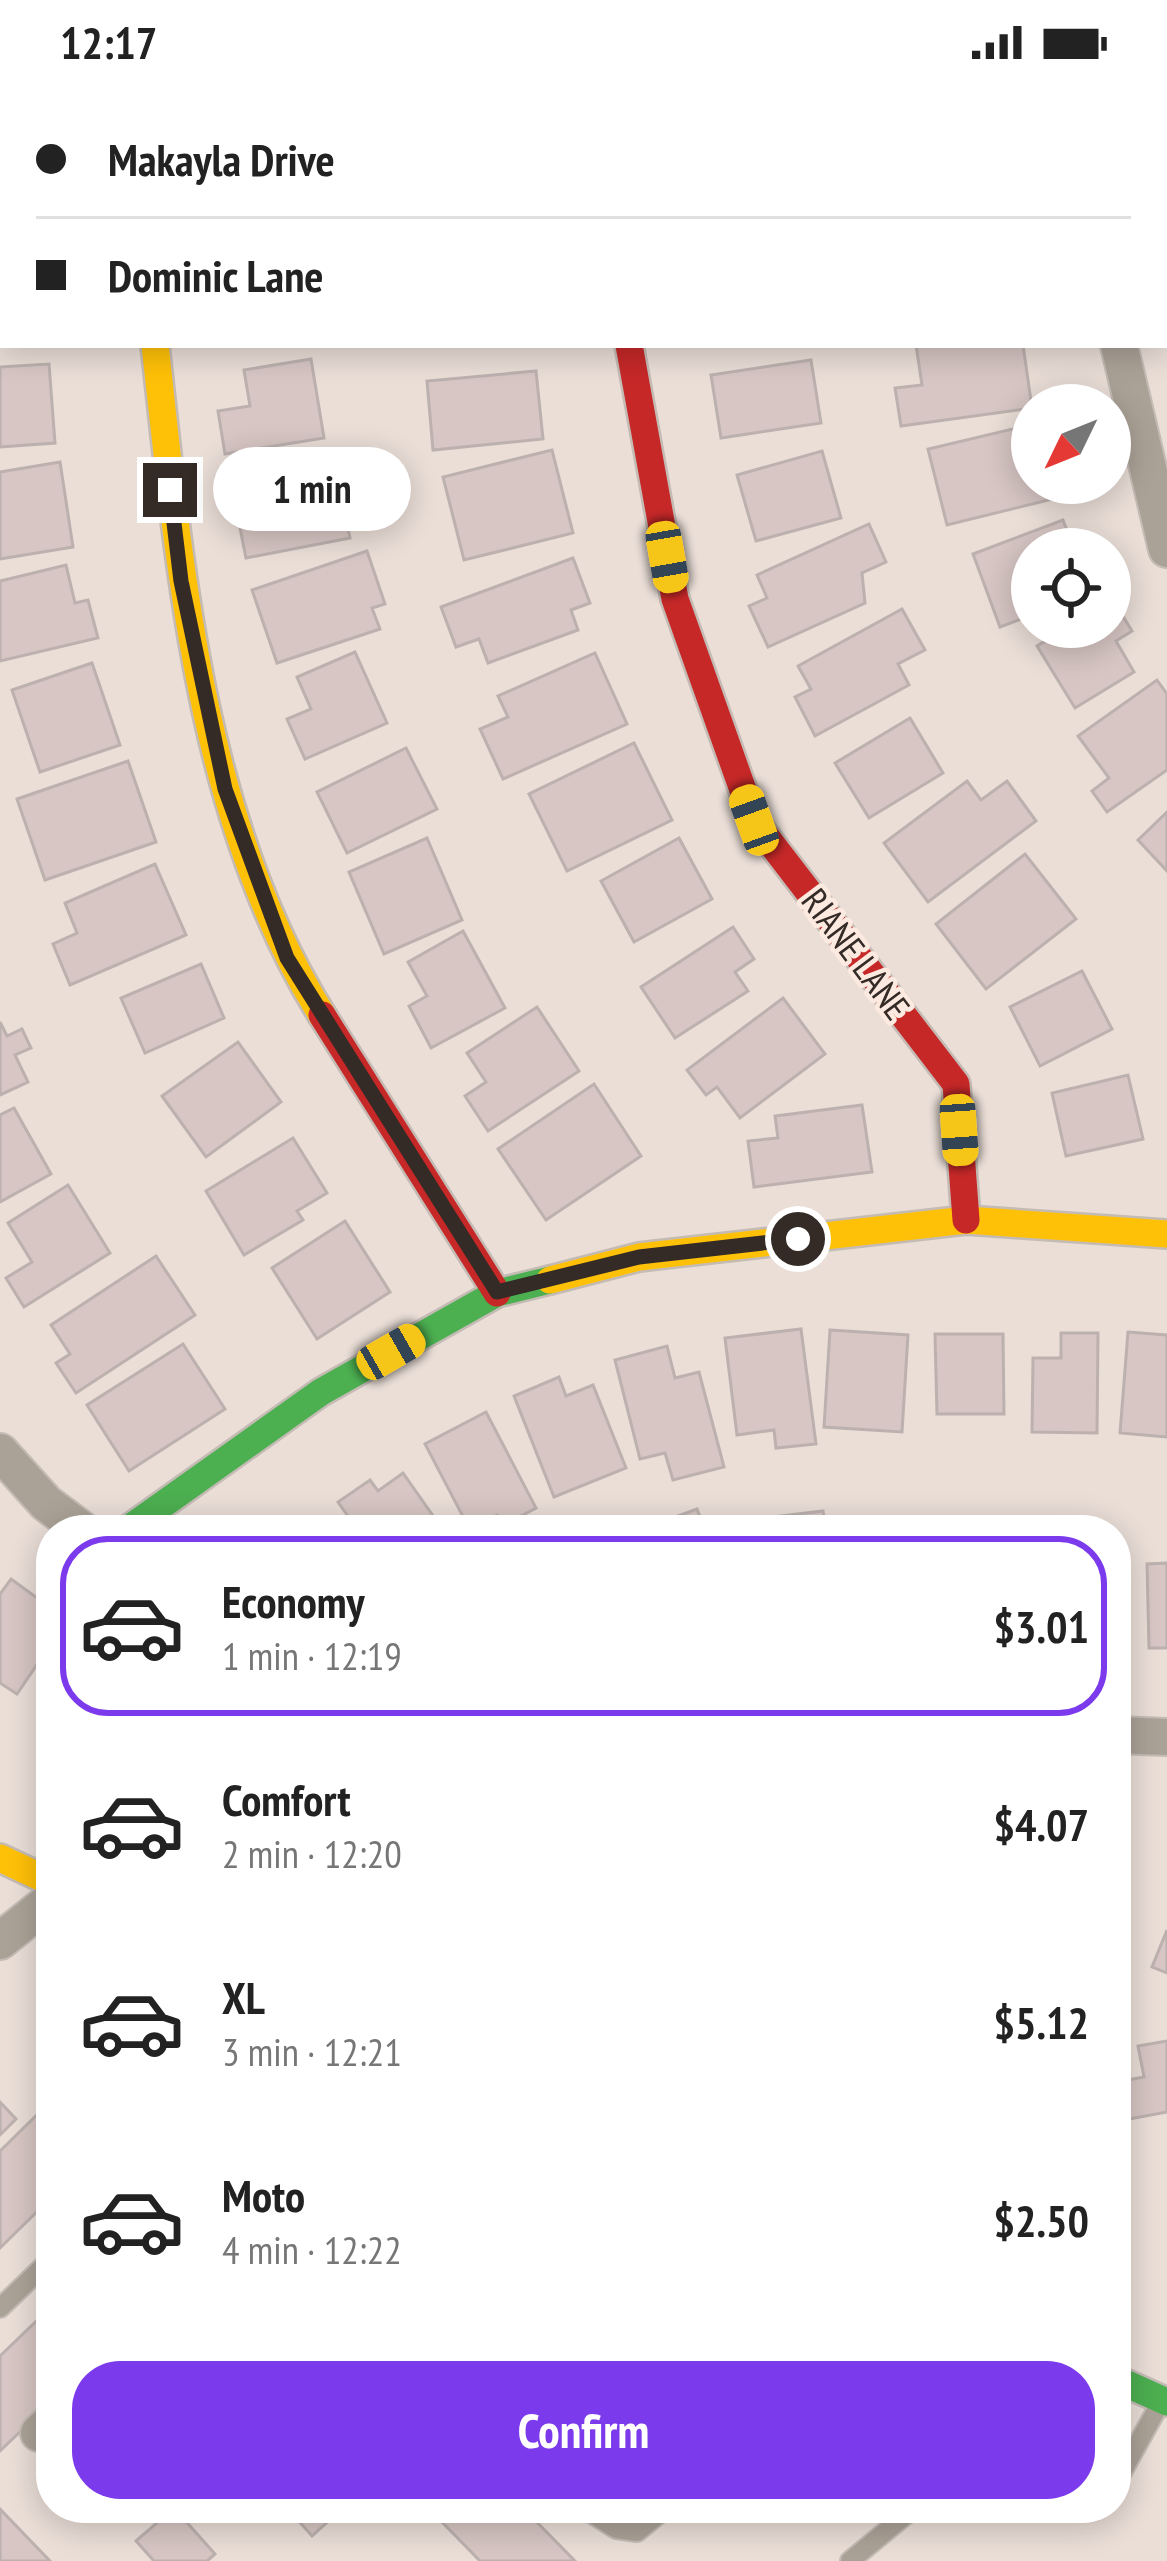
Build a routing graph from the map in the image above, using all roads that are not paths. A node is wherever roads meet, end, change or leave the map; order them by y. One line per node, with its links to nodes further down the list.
1 (155, 348): 7 (street)
2 (630, 348): 5 (street, RIANE LANE)
3 (1120, 348): 4 (street)
4 (1167, 549)
5 (966, 1220): 6 (street); 7 (street)
6 (1167, 1234)
7 (497, 1292): 10 (street)
8 (0, 1452): 9 (street)
9 (62, 1515)
10 (150, 1515)
11 (1131, 1736): 12 (street)
12 (1167, 1737)
13 (0, 1858): 14 (street)
14 (36, 1875)
15 (36, 1912): 16 (street)
16 (0, 1941)
17 (36, 2273): 18 (lane)
18 (0, 2308)
19 (1131, 2386): 20 (street)
20 (1165, 2401): 21 (lane)
21 (1131, 2458)
22 (607, 2523): 23 (lane)
23 (648, 2523)
24 (896, 2523): 25 (lane)
25 (850, 2561)

